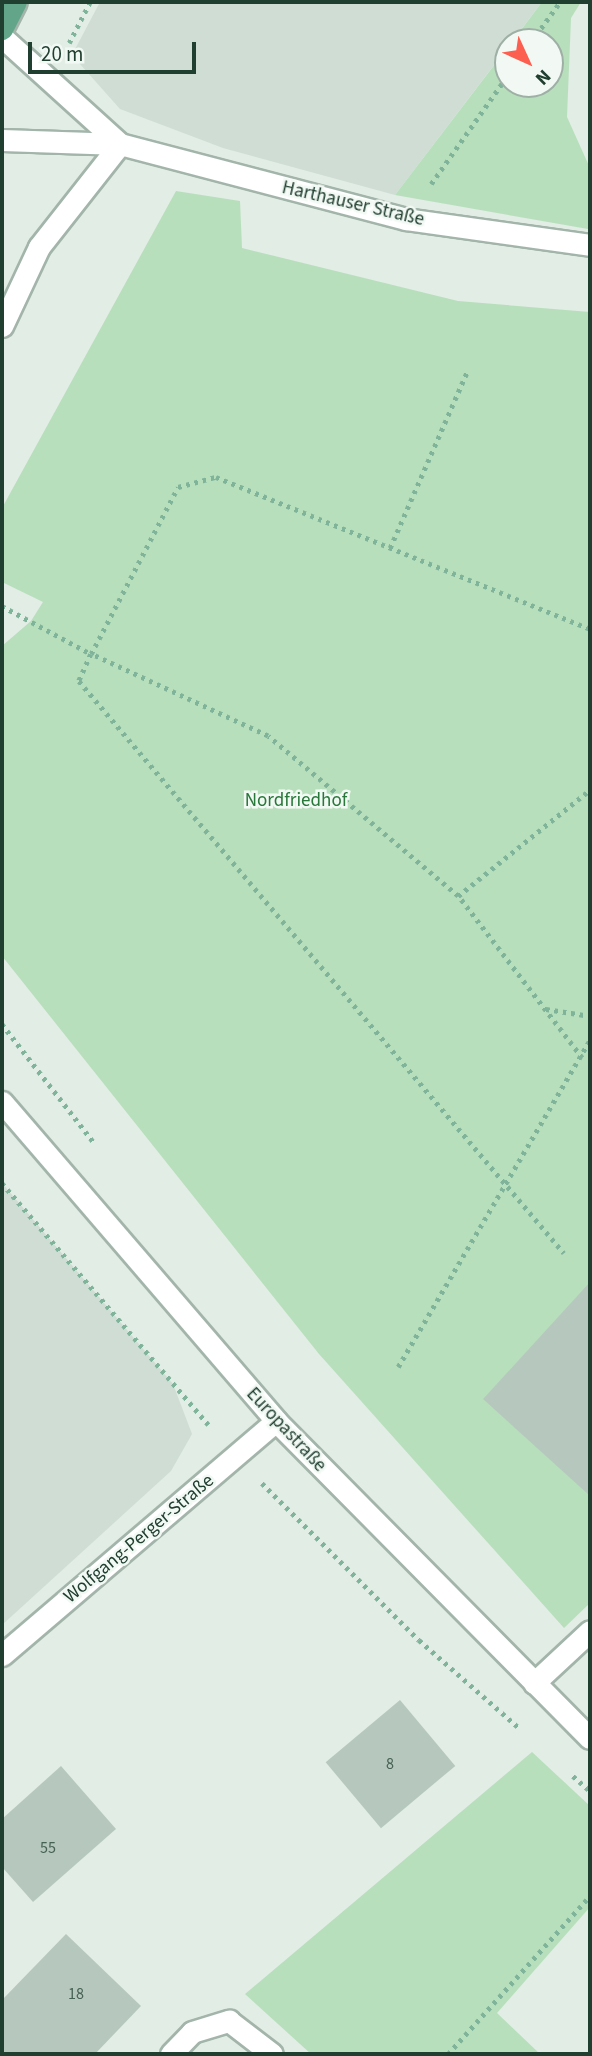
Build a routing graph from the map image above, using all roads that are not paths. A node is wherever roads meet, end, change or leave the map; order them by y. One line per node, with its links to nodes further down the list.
1 (16, 2): 2 (main road)
2 (2, 29)
3 (2, 37): 5 (street, Harthauser Straße)
4 (2, 140): 5 (street, Harthauser Straße)
5 (120, 144): 6 (street, Harthauser Straße); 7 (street)
6 (590, 244)
7 (2, 326)
8 (2, 1102): 9 (street, Europastraße)
9 (276, 1421): 11 (street, Wolfgang-Perger-Straße); 12 (street, Europastraße)
10 (590, 1631): 12 (street)
11 (2, 1656)
12 (534, 1683): 13 (street, Europastraße)
13 (590, 1738)
14 (172, 2054): 15 (street)
15 (272, 2054)

